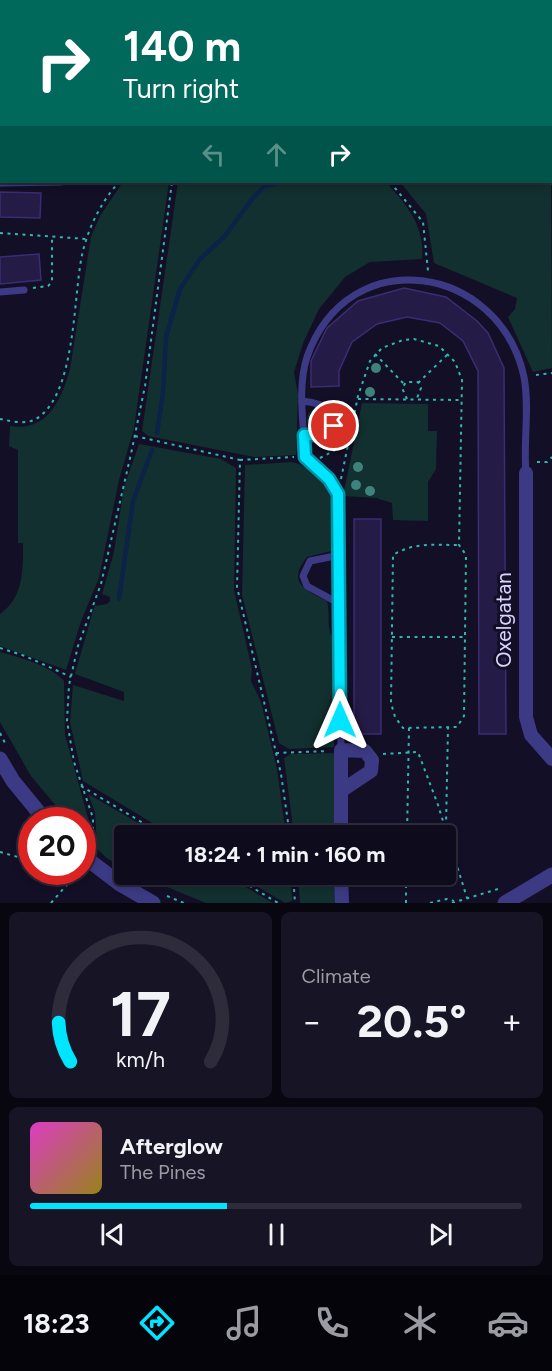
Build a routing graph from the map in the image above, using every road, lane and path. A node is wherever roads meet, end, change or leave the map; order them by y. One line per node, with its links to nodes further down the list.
1 (118, 183): 6 (path)
2 (172, 183): 23 (path)
3 (391, 183): 7 (path)
4 (0, 232): 5 (path)
5 (52, 236): 6 (path); 8 (path)
6 (87, 239): 21 (path)
7 (428, 282): 13 (lane); 20 (lane)
8 (24, 290): 9 (lane)
9 (0, 292)
10 (375, 354): 11 (path); 15 (path); 16 (path)
11 (448, 354): 14 (path); 19 (path)
12 (552, 373): 13 (path)
13 (524, 378): 28 (lane)
14 (418, 383): 15 (path); 18 (path)
15 (404, 384): 17 (path)
16 (357, 399): 17 (path); 24 (path)
17 (407, 399): 18 (path)
18 (416, 399): 19 (path)
19 (462, 400): 30 (path)
20 (302, 401): 22 (lane); 22 (lane)
21 (0, 419)
22 (304, 435): 26 (lane)
23 (135, 436): 27 (path); 36 (path)
24 (348, 443): 26 (path); 29 (path)
25 (552, 457): 28 (path)
26 (307, 458): 27 (path); 29 (lane)
27 (240, 460): 40 (path)
28 (525, 468): 44 (street, Oxelgatan)
29 (338, 494): 31 (lane)
30 (459, 545): 33 (path); 34 (path)
31 (340, 555): 32 (lane); 32 (lane)
32 (340, 603): 39 (lane)
33 (392, 637): 34 (path); 37 (path)
34 (465, 637): 38 (path)
35 (0, 648): 36 (path)
36 (71, 677): 45 (path)
37 (409, 728): 38 (path); 41 (path)
38 (448, 728): 54 (path)
39 (341, 750): 40 (path); 42 (street); 46 (street)
40 (276, 753): 50 (path)
41 (408, 753): 42 (path); 52 (path); 53 (path)
42 (370, 755): 46 (street)
43 (0, 759): 47 (street)
44 (552, 759)
45 (81, 786): 48 (path); 49 (path)
46 (341, 791): 51 (street)
47 (34, 807)
48 (89, 807)
49 (147, 825)
50 (288, 825)
51 (341, 825)
52 (407, 825)
53 (444, 825)
54 (446, 825)
55 (0, 852): 56 (path)
56 (18, 857)
57 (96, 858): 67 (street)
58 (456, 863): 65 (path)
59 (552, 874): 74 (street)
60 (66, 885): 66 (path)
61 (248, 885): 68 (path)
62 (294, 885): 69 (path)
63 (342, 885): 70 (street)
64 (406, 885): 71 (path)
65 (467, 898)
66 (51, 903)
67 (153, 903)
68 (278, 903)
69 (295, 903)
70 (342, 903)
71 (406, 903)
72 (430, 903): 73 (path)
73 (452, 903)
74 (505, 903)

